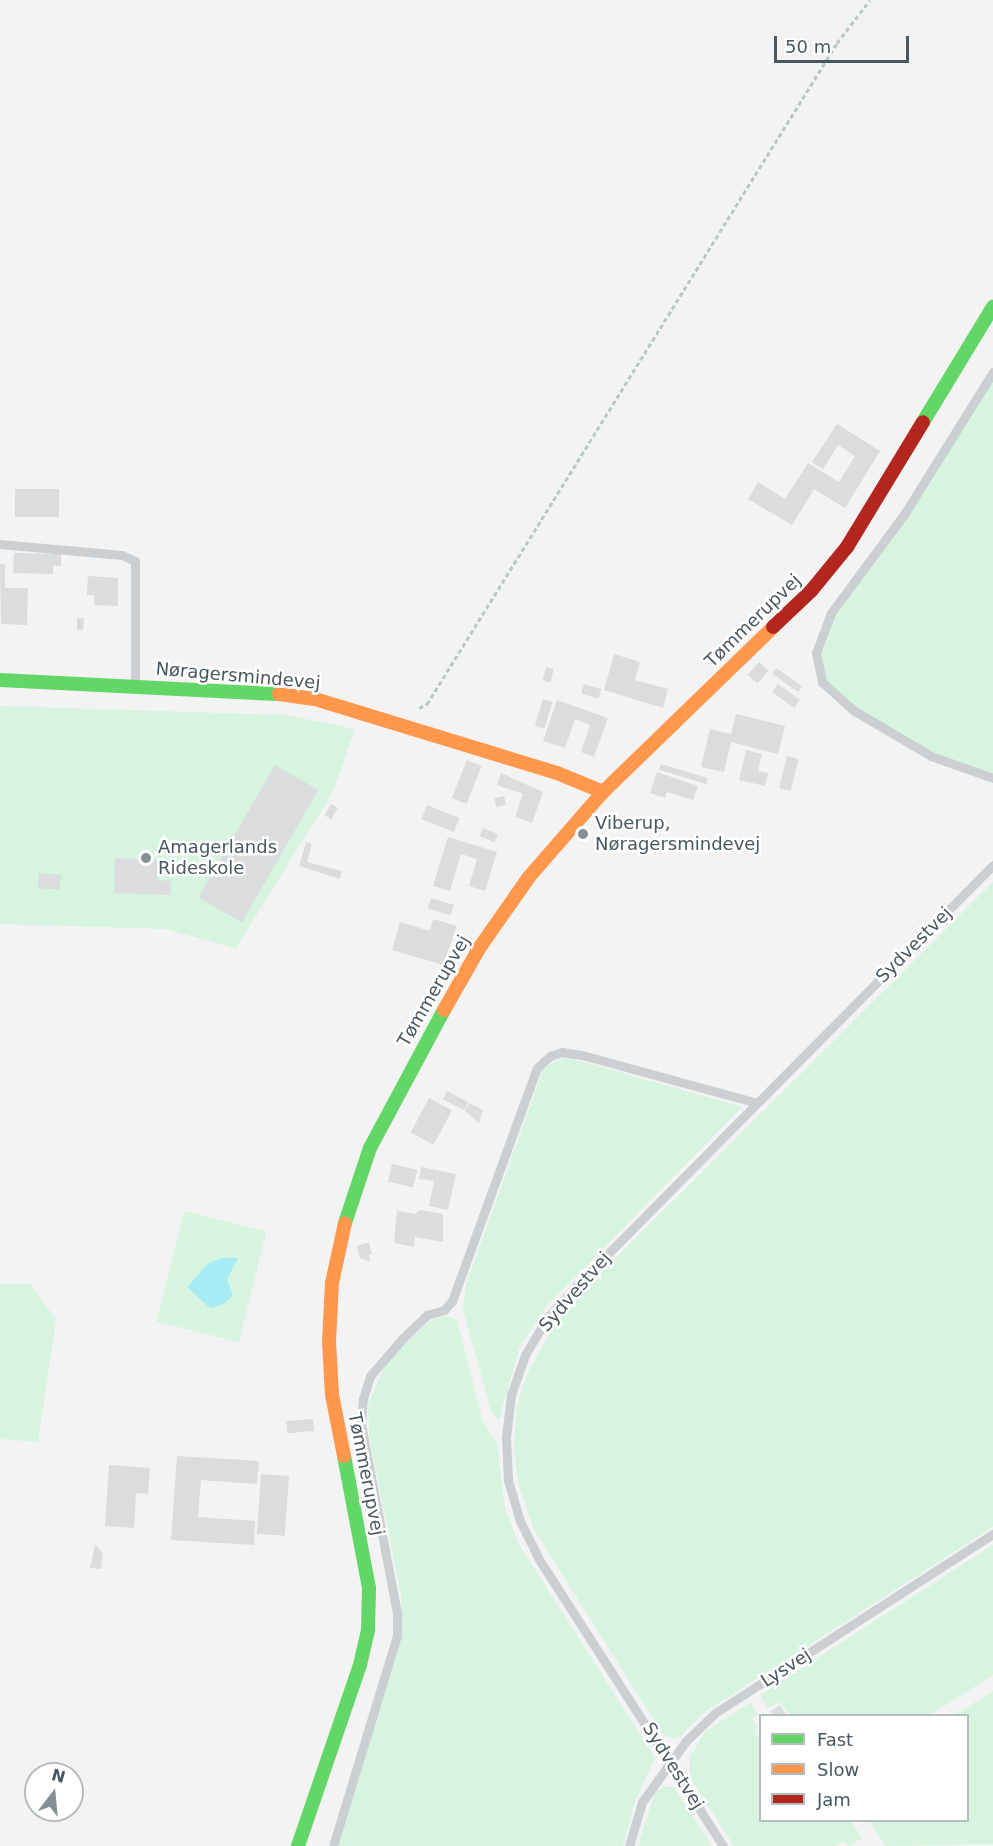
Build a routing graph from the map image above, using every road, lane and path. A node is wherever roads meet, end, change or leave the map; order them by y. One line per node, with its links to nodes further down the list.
1 (870, 0): 7 (path)
2 (993, 307): 9 (street, Tømmerupvej)
3 (993, 372): 8 (lane)
4 (0, 544): 6 (lane)
5 (0, 680): 6 (street, Nøragersmindevej)
6 (135, 684): 9 (street, Nøragersmindevej)
7 (411, 706)
8 (993, 778)
9 (603, 792): 14 (street, Tømmerupvej)
10 (993, 865): 11 (lane, Sydvestvej)
11 (757, 1103): 13 (lane, Sydvestvej); 15 (lane)
12 (993, 1534): 13 (lane, Lysvej)
13 (671, 1763): 16 (lane, Lysvej); 17 (lane, Sydvestvej)
14 (298, 1846)
15 (333, 1846)
16 (629, 1846)
17 (723, 1846)

